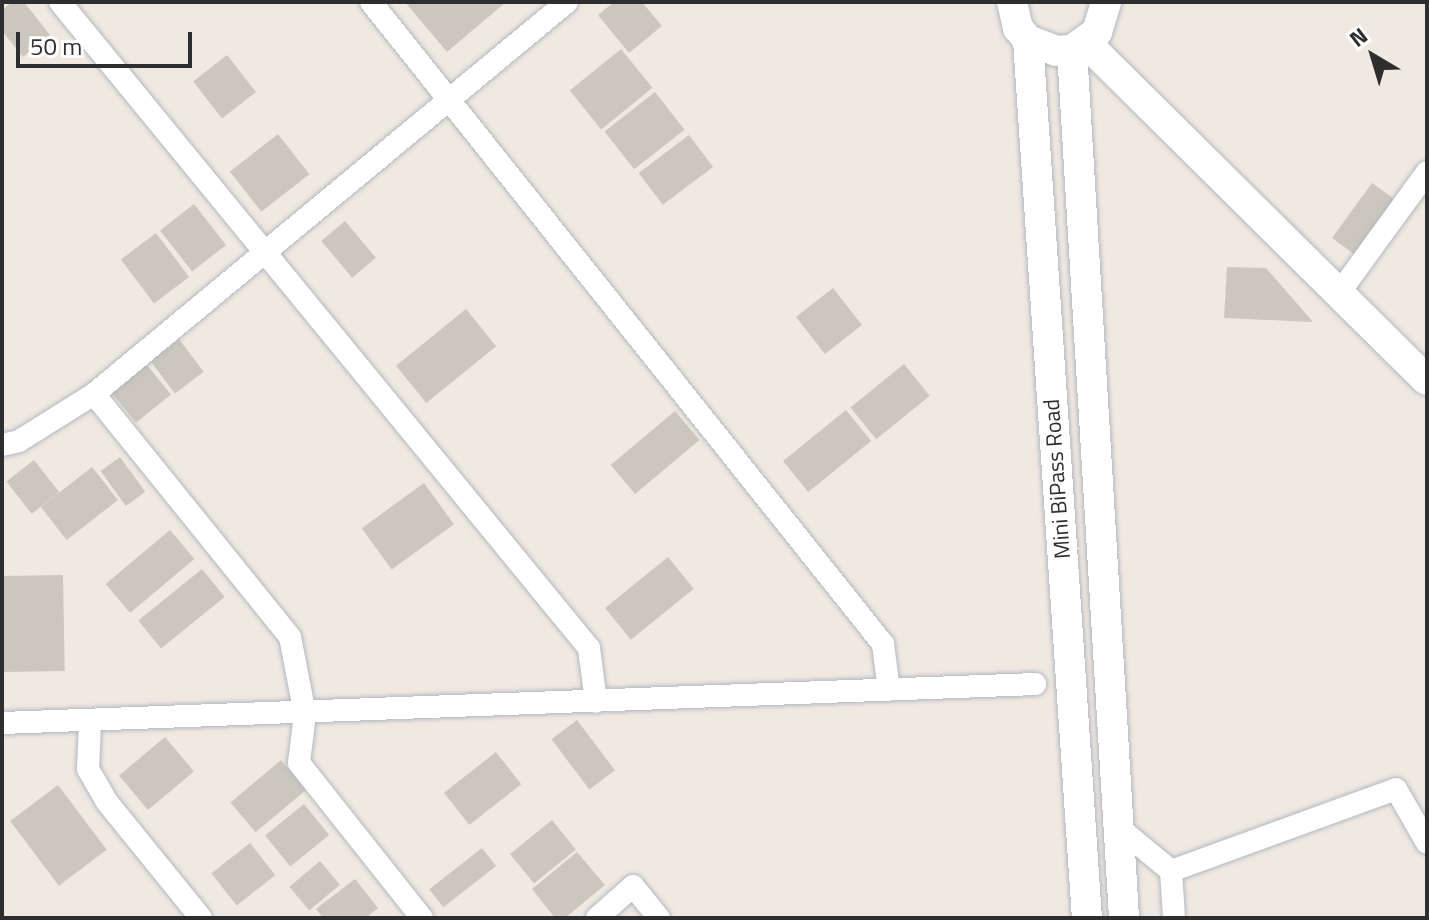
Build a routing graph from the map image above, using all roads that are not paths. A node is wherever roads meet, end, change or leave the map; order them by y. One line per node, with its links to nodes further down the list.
1 (60, 2): 10 (street)
2 (371, 2): 8 (street)
3 (567, 2): 8 (street)
4 (1012, 2): 6 (street, Mini BiPass Road)
5 (1106, 2): 7 (street)
6 (1028, 40): 7 (street); 28 (street, Mini BiPass Road)
7 (1079, 46): 11 (street); 21 (street)
8 (450, 99): 10 (street); 16 (street)
9 (1427, 172): 11 (street)
10 (262, 254): 13 (street); 17 (street)
11 (1337, 296): 12 (street)
12 (1427, 380)
13 (94, 394): 14 (street); 18 (street)
14 (2, 445)
15 (1035, 684): 16 (street)
16 (889, 690): 17 (street)
17 (596, 702): 18 (street)
18 (305, 714): 20 (street); 25 (street)
19 (2, 723): 20 (street)
20 (90, 723): 24 (street)
21 (1118, 827): 23 (street); 29 (street)
22 (1427, 843): 23 (street)
23 (1171, 871): 30 (street)
24 (201, 918)
25 (422, 918)
26 (597, 918): 27 (street)
27 (659, 918)
28 (1087, 918)
29 (1124, 918)
30 (1174, 918)

